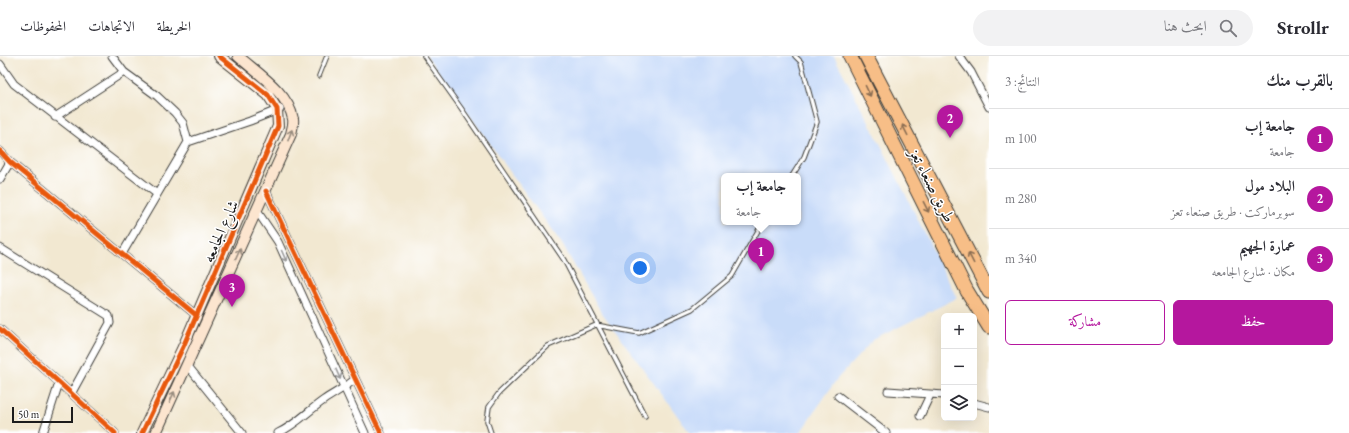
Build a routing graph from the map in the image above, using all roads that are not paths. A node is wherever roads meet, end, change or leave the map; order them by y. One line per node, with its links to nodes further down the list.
1 (112, 56): 11 (street)
2 (219, 56): 15 (street)
3 (238, 56): 14 (street)
4 (327, 56): 12 (lane)
5 (424, 56): 30 (lane)
6 (796, 56): 20 (lane)
7 (850, 56): 31 (highway, طريق صنعاء تعز, one-way to 31)
8 (866, 56): 28 (highway, طريق صنعاء تعز, one-way to 8)
9 (959, 56): 13 (street)
10 (0, 64): 16 (street)
11 (124, 72): 16 (street); 17 (street)
12 (319, 76)
13 (989, 107)
14 (290, 108): 15 (street); 22 (street, شارع الجامعه, one-way to 14)
15 (277, 109): 17 (street); 29 (street, شارع الجامعه)
16 (55, 117): 23 (street)
17 (188, 142): 23 (street)
18 (0, 151): 19 (street)
19 (10, 162): 21 (street); 27 (street)
20 (794, 173)
21 (0, 179)
22 (266, 191): 24 (street, شارع الجامعه); 34 (street)
23 (157, 194): 27 (street)
24 (257, 211): 33 (street, شارع الجامعه, one-way to 24); 36 (street, one-way to 36)
25 (761, 225): 30 (lane)
26 (0, 248): 38 (street)
27 (122, 254): 29 (street)
28 (987, 284)
29 (196, 315): 48 (street, شارع الجامعه)
30 (596, 325): 44 (lane); 54 (lane)
31 (989, 327)
32 (0, 330): 35 (street)
33 (187, 365): 49 (street, شارع الجامعه, one-way to 33); 50 (street)
34 (355, 379): 36 (street); 53 (street)
35 (59, 383): 38 (street); 46 (street)
36 (344, 389): 51 (street); 52 (street)
37 (888, 391): 39 (street)
38 (71, 394): 47 (street)
39 (930, 395): 40 (street); 45 (street)
40 (941, 395)
41 (838, 396): 55 (street)
42 (977, 404): 43 (street)
43 (989, 407)
44 (645, 416)
45 (920, 416)
46 (43, 433)
47 (115, 433)
48 (142, 433)
49 (156, 433)
50 (242, 433)
51 (278, 433)
52 (365, 433)
53 (381, 433)
54 (491, 433)
55 (886, 433)

